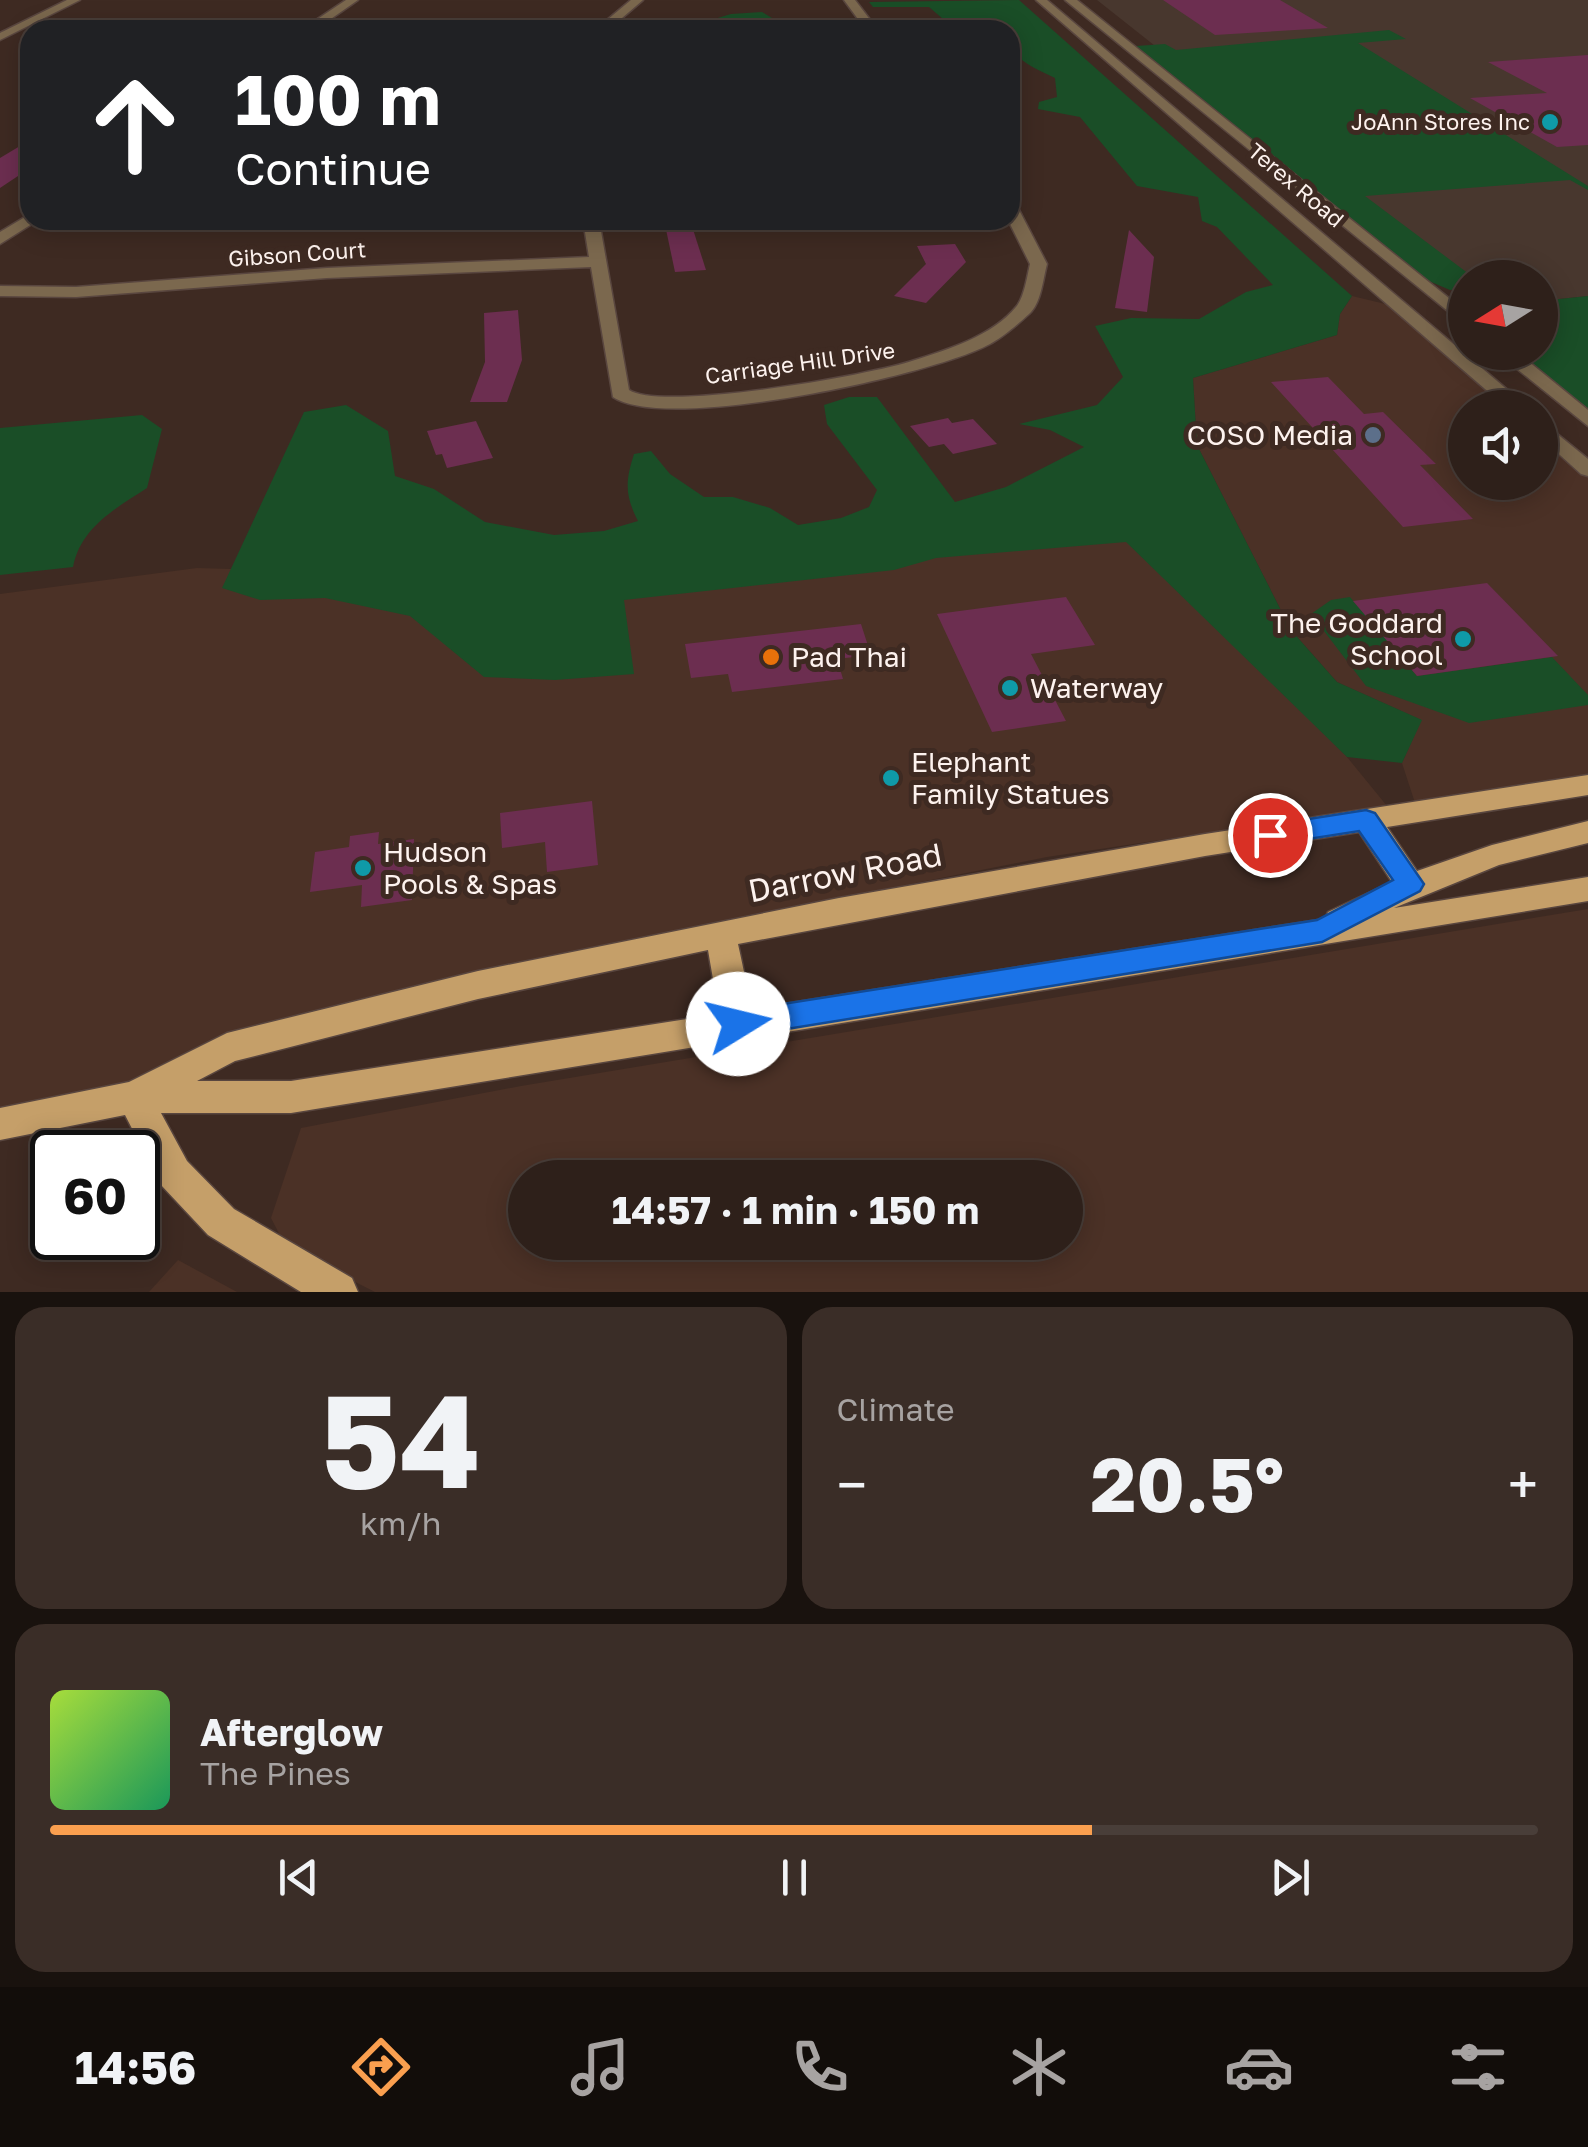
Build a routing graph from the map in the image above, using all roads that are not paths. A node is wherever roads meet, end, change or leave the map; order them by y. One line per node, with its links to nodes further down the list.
1 (74, 0): 7 (street)
2 (353, 0): 8 (street)
3 (638, 0): 9 (street)
4 (849, 0): 10 (street)
5 (1041, 0): 12 (street, Terex Road)
6 (1070, 0): 11 (street, Terex Road)
7 (34, 20)
8 (323, 20)
9 (613, 20)
10 (864, 20)
11 (1124, 44): 12 (street); 17 (street, Terex Road)
12 (1094, 45): 18 (street, Terex Road)
13 (1020, 223): 15 (street, Carriage Hill Drive)
14 (593, 230): 15 (street)
15 (598, 262): 16 (street, Gibson Court)
16 (0, 292)
17 (1446, 304): 18 (street)
18 (1402, 308): 20 (street, Terex Road)
19 (1527, 370): 21 (street)
20 (1497, 390)
21 (1588, 420)
22 (1558, 442): 23 (street)
23 (1588, 470)
24 (1588, 786): 25 (main road, Darrow Road)
25 (1366, 820): 27 (main road); 30 (main road, Darrow Road)
26 (1588, 832): 27 (main road)
27 (1410, 884): 29 (main road)
28 (1588, 888): 29 (main road, Darrow Road)
29 (1322, 930): 31 (main road, Darrow Road)
30 (721, 934): 31 (main road); 32 (main road, Darrow Road)
31 (738, 1024): 32 (main road, Darrow Road)
32 (134, 1097): 33 (main road, Darrow Road); 34 (main road)
33 (0, 1124)
34 (338, 1292)

